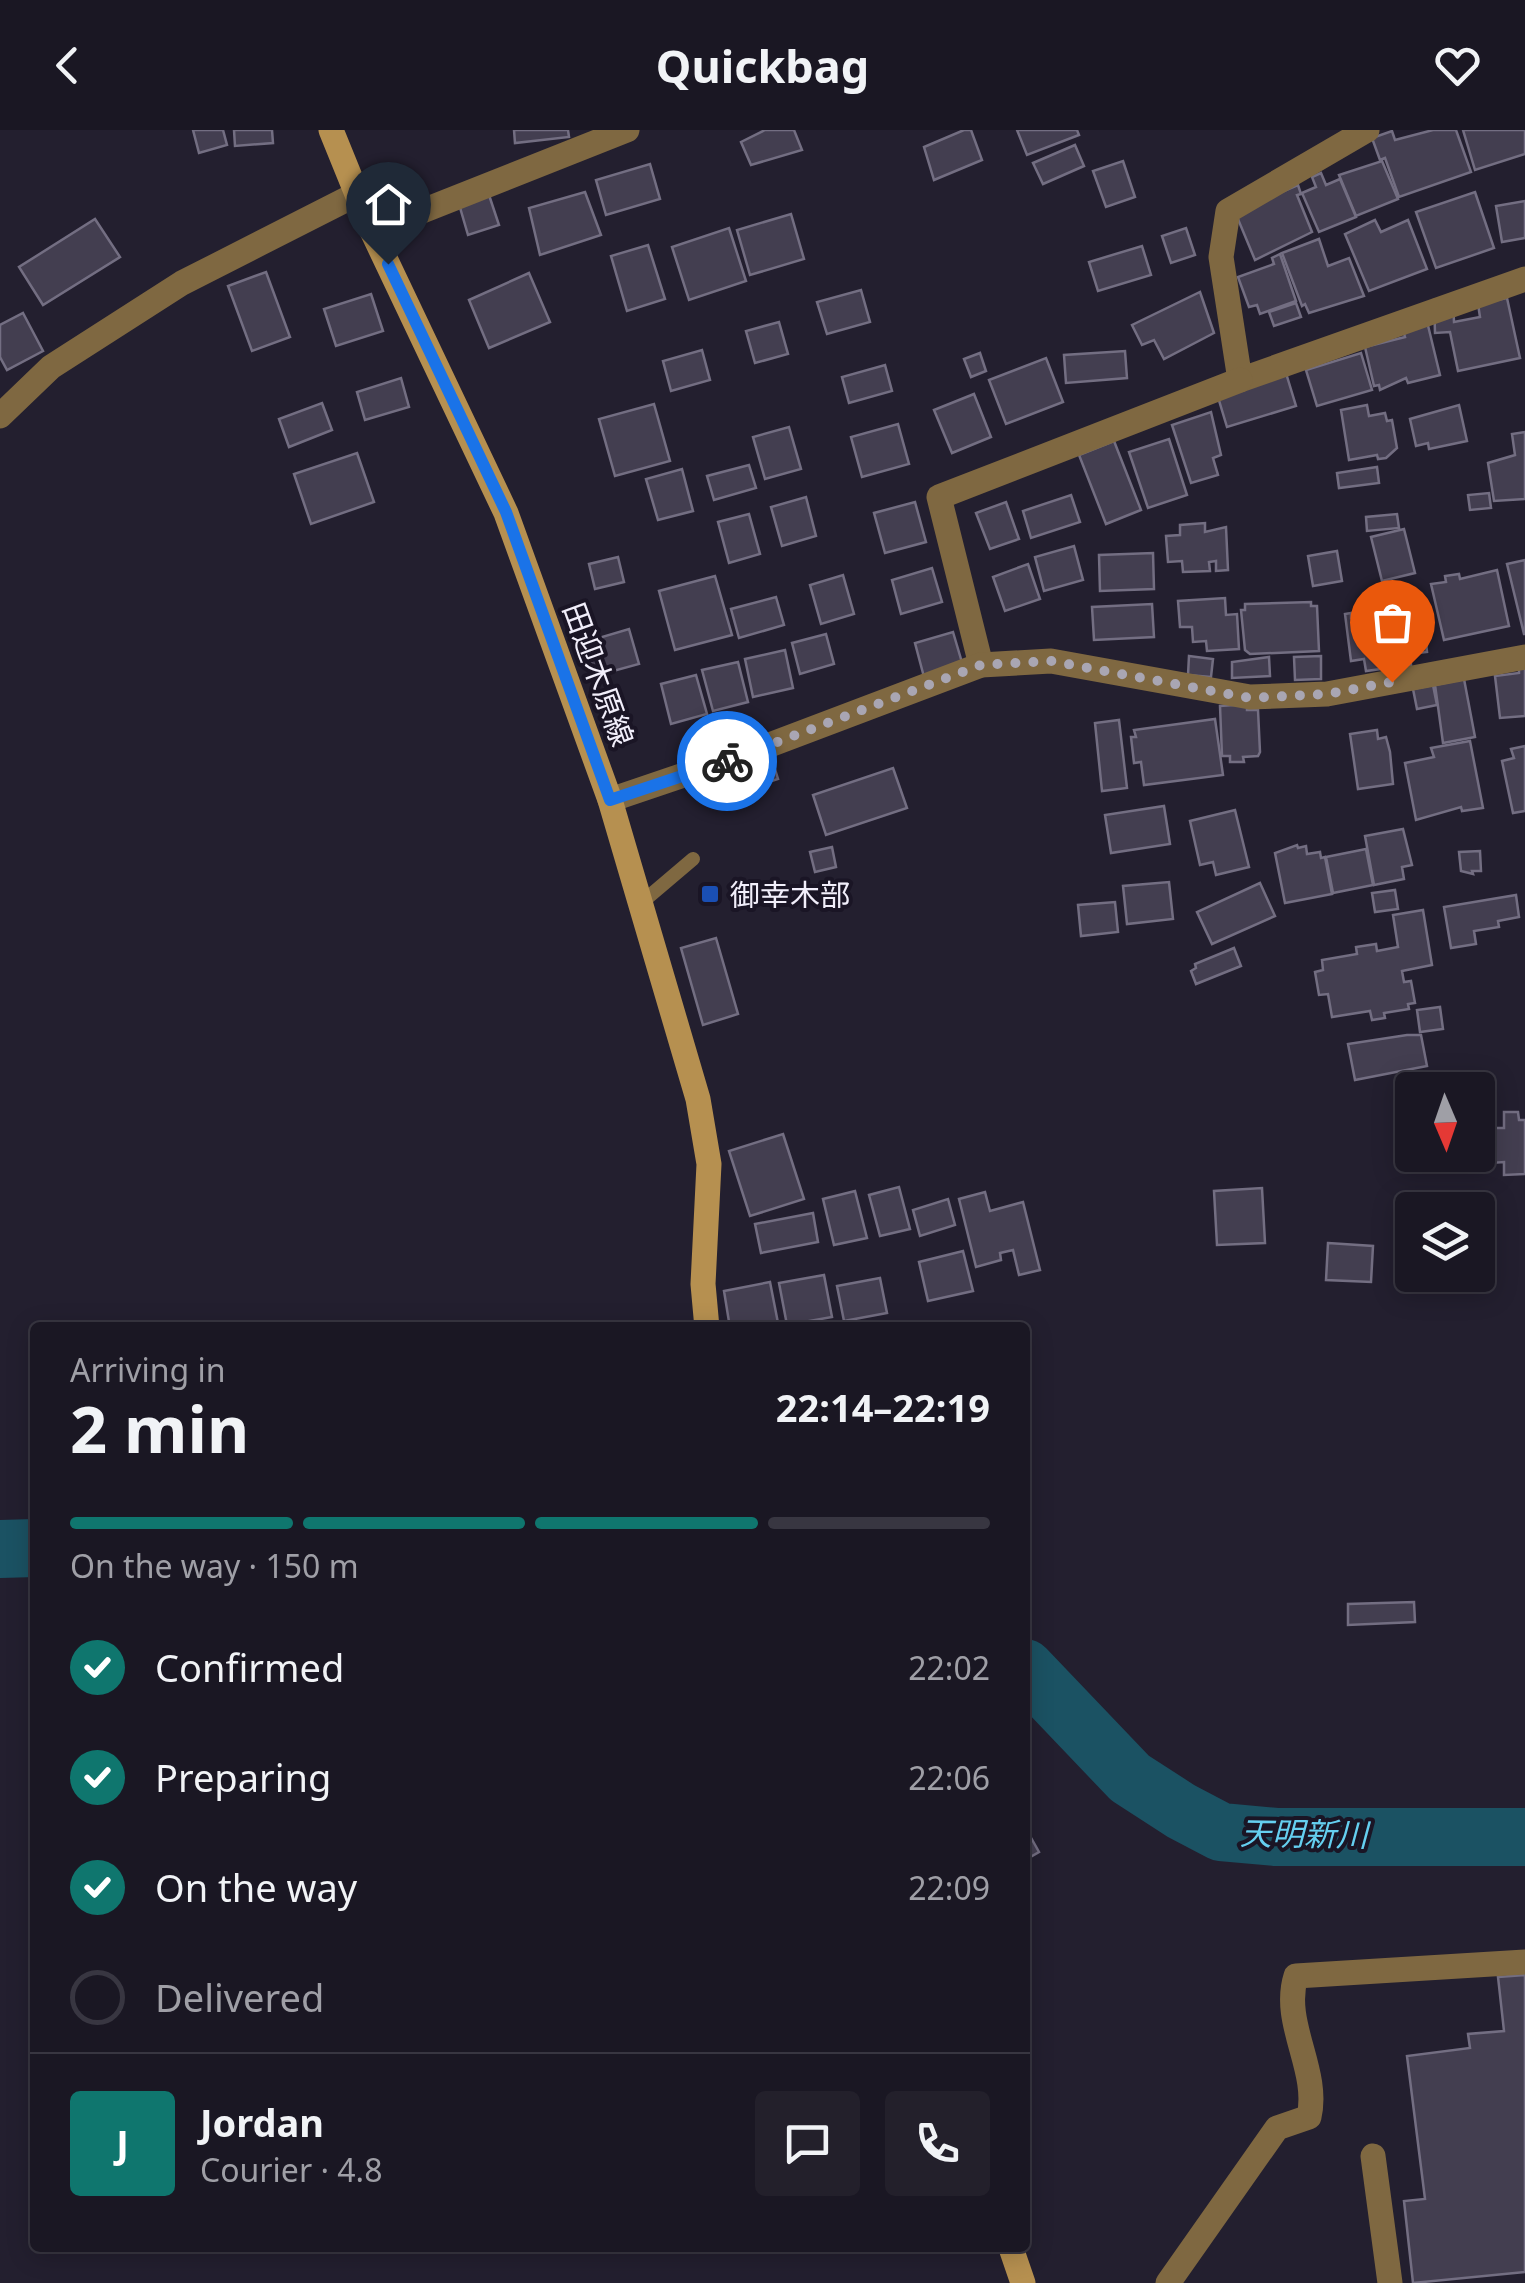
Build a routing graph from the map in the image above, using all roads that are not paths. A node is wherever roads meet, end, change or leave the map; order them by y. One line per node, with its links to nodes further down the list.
1 (331, 130): 4 (main road, 田迎木原線)
2 (627, 130): 5 (street)
3 (1367, 130): 7 (street)
4 (356, 194): 5 (main road, 田迎木原線); 8 (street)
5 (372, 231): 11 (main road, 田迎木原線)
6 (1525, 280): 7 (street)
7 (1240, 380): 10 (street)
8 (0, 416)
9 (1525, 657): 10 (street)
10 (981, 665): 11 (street)
11 (610, 800): 13 (main road, 田迎木原線)
12 (693, 859): 13 (lane)
13 (640, 904): 14 (main road, 田迎木原線)
14 (706, 1322)
15 (1525, 1962): 19 (street)
16 (1373, 2156): 20 (street)
17 (1012, 2252): 18 (main road)
18 (1023, 2283)
19 (1168, 2283)
20 (1390, 2283)

